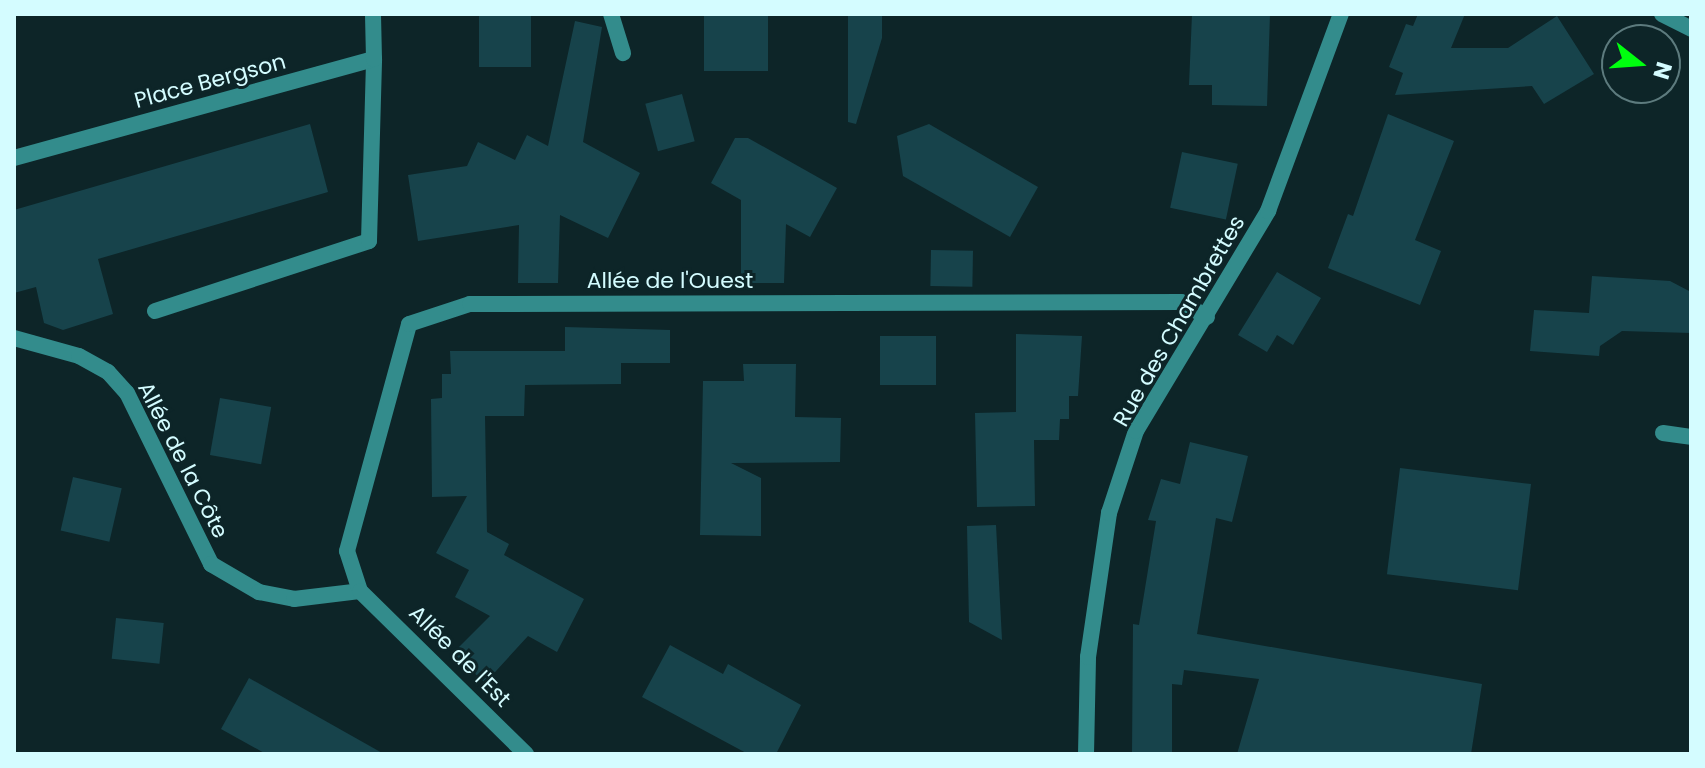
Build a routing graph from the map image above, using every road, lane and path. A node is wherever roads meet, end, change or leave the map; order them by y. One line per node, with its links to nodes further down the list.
1 (373, 14): 7 (street)
2 (611, 14): 6 (street)
3 (1341, 14): 10 (street, Rue des Chambrettes)
4 (1662, 14): 5 (street)
5 (1691, 29)
6 (623, 53)
7 (374, 59): 8 (street, Place Bergson); 9 (street)
8 (14, 158)
9 (155, 311)
10 (1207, 317): 14 (street, Allée de l'Ouest); 16 (street, Rue des Chambrettes)
11 (14, 338): 14 (street, Allée de la Côte)
12 (1663, 433): 13 (street)
13 (1691, 437)
14 (360, 591): 15 (street, Allée de l'Est)
15 (526, 754)
16 (1086, 754)

